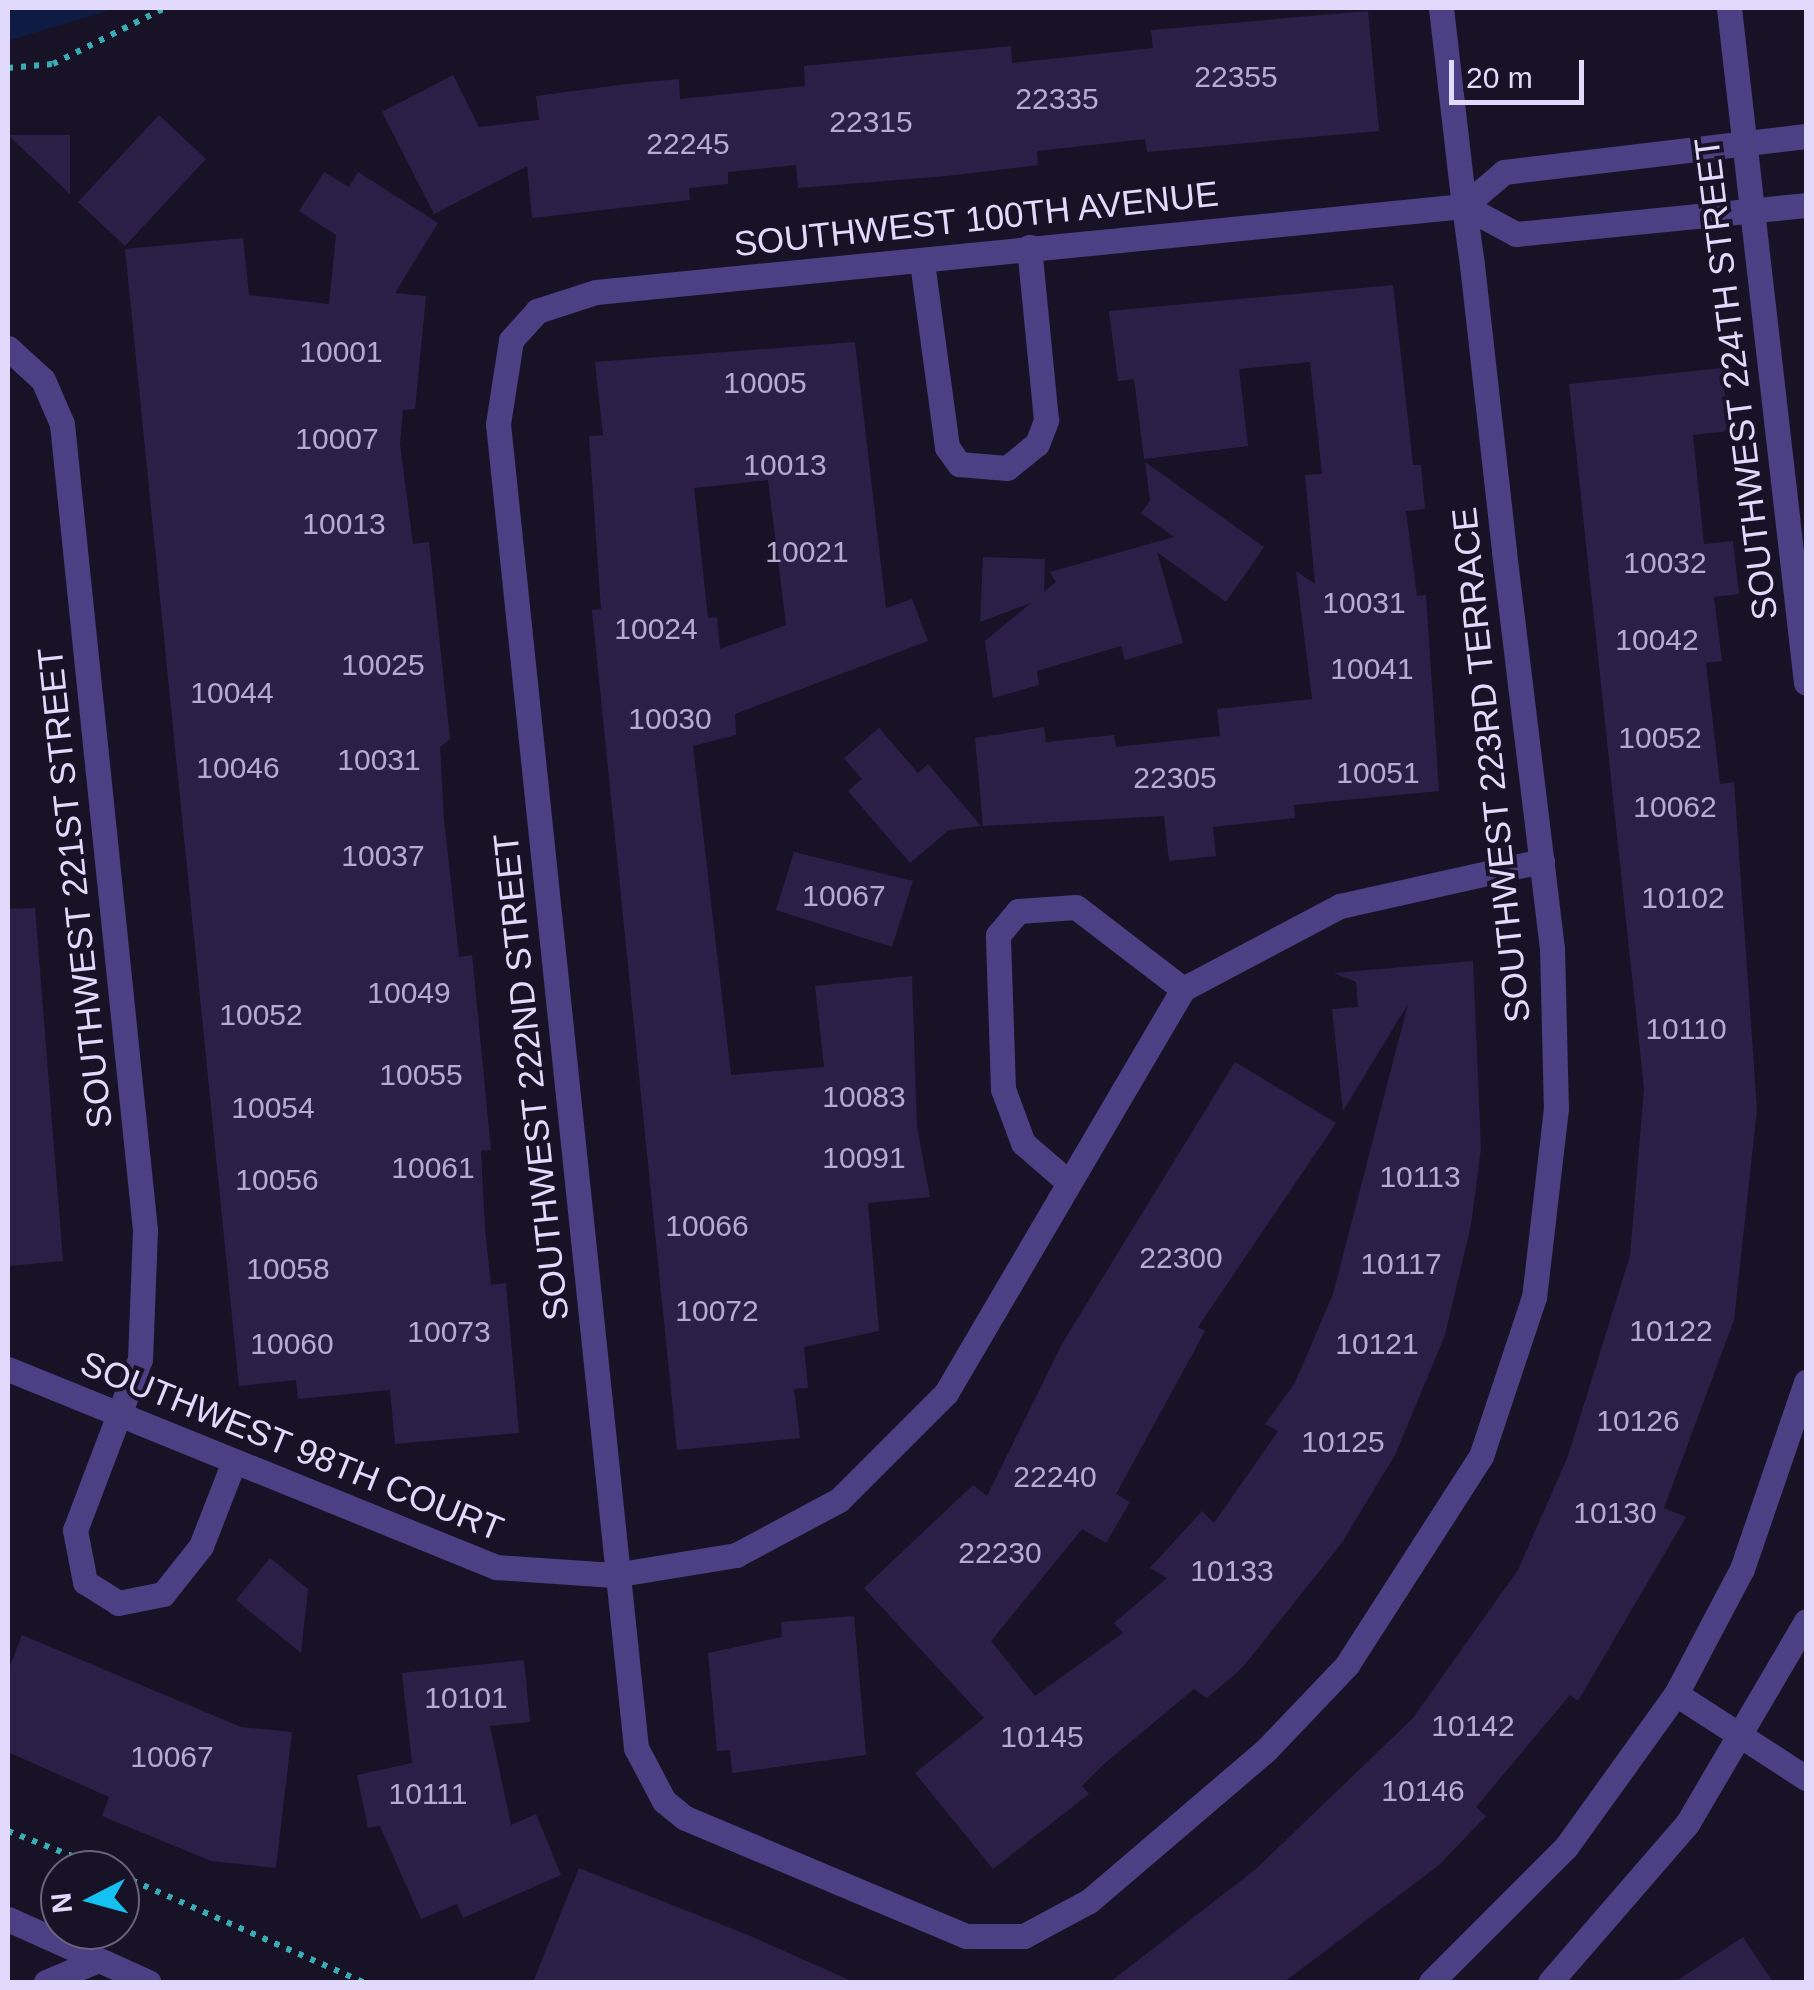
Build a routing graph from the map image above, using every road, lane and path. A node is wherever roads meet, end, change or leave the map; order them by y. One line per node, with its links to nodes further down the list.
1 (165, 8): 4 (path)
2 (1442, 8): 8 (street, SOUTHWEST 223RD TERRACE)
3 (1729, 8): 6 (street, SOUTHWEST 224TH STREET)
4 (8, 68)
5 (1806, 136): 6 (street)
6 (1745, 146): 8 (street); 9 (street, SOUTHWEST 224TH STREET)
7 (1806, 204): 9 (street)
8 (1464, 206): 9 (street); 10 (street, SOUTHWEST 100TH AVENUE); 15 (street, SOUTHWEST 223RD TERRACE)
9 (1752, 212): 14 (street, SOUTHWEST 224TH STREET)
10 (1028, 248): 11 (street, SOUTHWEST 100TH AVENUE); 11 (street)
11 (922, 262): 12 (street, SOUTHWEST 100TH AVENUE)
12 (511, 340): 22 (street, SOUTHWEST 222ND STREET)
13 (16, 354): 20 (street, SOUTHWEST 221ST STREET)
14 (1806, 683)
15 (1542, 861): 16 (street); 27 (street, SOUTHWEST 223RD TERRACE)
16 (1183, 989): 17 (street, SOUTHWEST 98TH COURT); 17 (street)
17 (1067, 1181): 22 (street, SOUTHWEST 98TH COURT)
18 (8, 1369): 20 (street, SOUTHWEST 98TH COURT)
19 (1806, 1382): 24 (street)
20 (118, 1417): 21 (street, SOUTHWEST 98TH COURT); 21 (street, SOUTHWEST 221ST STREET)
21 (233, 1464): 22 (street, SOUTHWEST 98TH COURT)
22 (614, 1575): 27 (street, SOUTHWEST 222ND STREET)
23 (1806, 1620): 25 (street)
24 (1676, 1694): 25 (street); 36 (street)
25 (1742, 1742): 26 (street); 37 (street)
26 (1806, 1778)
27 (664, 1801)
28 (8, 1832): 29 (path)
29 (55, 1850)
30 (140, 1885): 35 (path)
31 (8, 1919): 32 (street)
32 (96, 1961): 33 (street); 34 (street)
33 (46, 1982)
34 (148, 1982)
35 (363, 1982)
36 (1431, 1982)
37 (1550, 1982)

